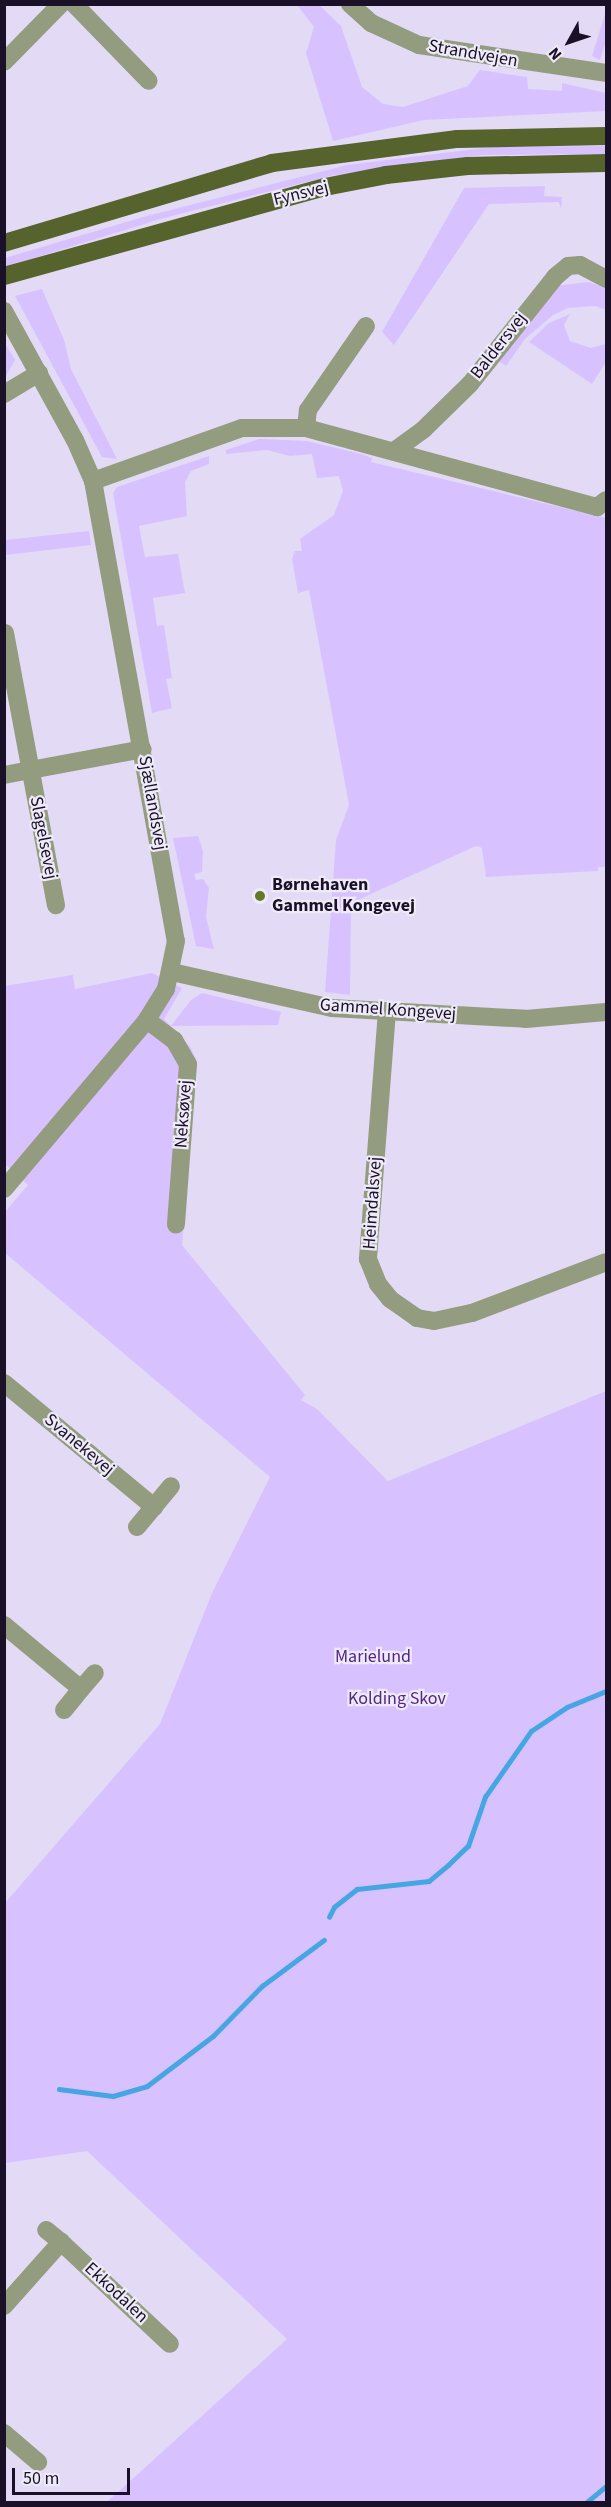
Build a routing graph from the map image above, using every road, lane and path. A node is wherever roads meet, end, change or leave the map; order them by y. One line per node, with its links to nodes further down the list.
1 (61, 4): 4 (street)
2 (74, 4): 6 (street)
3 (350, 4): 5 (street, Strandvejen)
4 (4, 62)
5 (606, 74)
6 (149, 81)
7 (606, 136): 9 (main road, Fynsvej)
8 (606, 163): 10 (main road, Fynsvej)
9 (4, 243)
10 (4, 276)
11 (606, 279): 17 (street, Baldersvej)
12 (4, 311): 14 (street, Sjællandsvej)
13 (366, 326): 16 (street)
14 (39, 373): 15 (street); 18 (street, Sjællandsvej)
15 (4, 394)
16 (306, 428): 17 (street); 18 (street)
17 (394, 451): 19 (street)
18 (93, 481): 21 (street, Sjællandsvej)
19 (606, 500)
20 (4, 633): 22 (street, Slagelsevej)
21 (143, 749): 22 (street, Slagelsevej); 25 (street, Sjællandsvej)
22 (30, 770): 23 (street, Slagelsevej); 24 (street, Slagelsevej)
23 (4, 775)
24 (56, 905)
25 (172, 972): 26 (street, Gammel Kongevej); 28 (street, Sjællandsvej)
26 (387, 1011): 27 (street, Gammel Kongevej); 31 (street, Heimdalsvej)
27 (606, 1012)
28 (147, 1020): 29 (street, Sjællandsvej); 30 (street, Neksøvej)
29 (4, 1189)
30 (176, 1225)
31 (606, 1262)
32 (4, 1383): 34 (street, Svanekevej)
33 (171, 1486): 34 (street)
34 (154, 1507): 35 (street)
35 (137, 1527)
36 (4, 1625): 38 (street)
37 (95, 1673): 38 (street)
38 (81, 1689): 39 (street)
39 (64, 1710)
40 (46, 2230): 41 (street, Ekkodalen)
41 (61, 2242): 42 (street); 43 (street, Ekkodalen)
42 (4, 2306)
43 (170, 2344)
44 (4, 2433): 45 (street)
45 (38, 2462)

